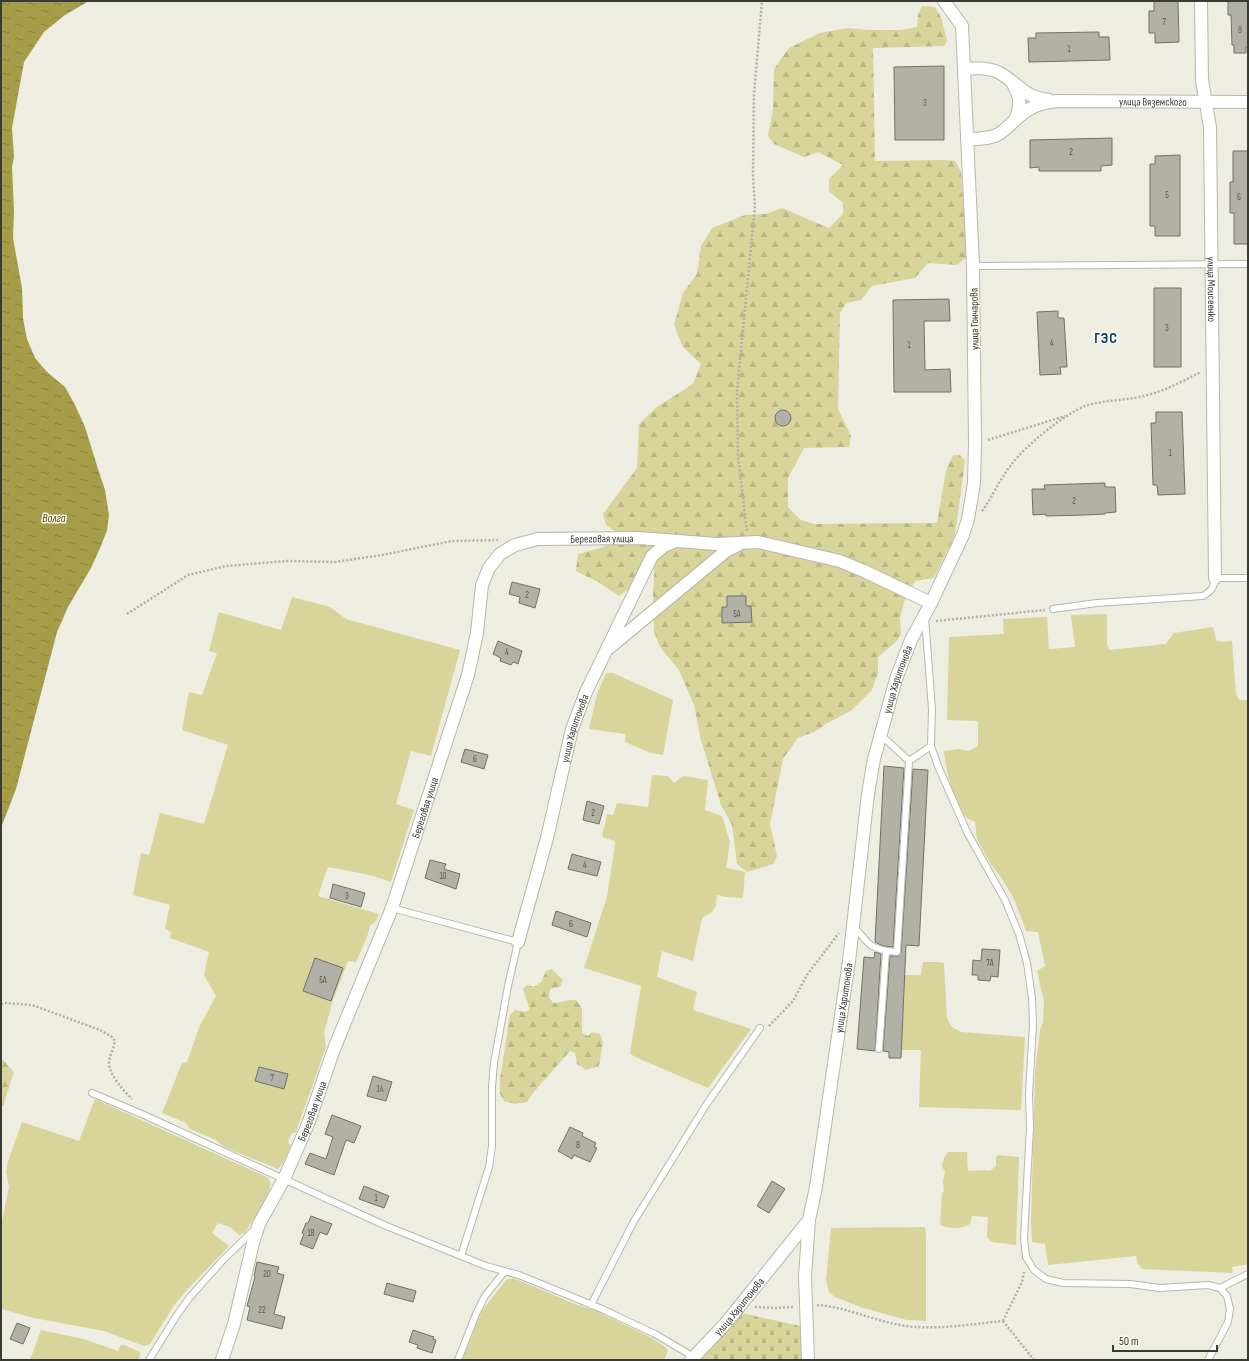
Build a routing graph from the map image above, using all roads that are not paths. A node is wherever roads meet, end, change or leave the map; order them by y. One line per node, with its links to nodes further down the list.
1 (944, 1): 3 (street, улица Гончарова)
2 (1201, 1): 6 (street, улица Моисеенко)
3 (964, 69): 4 (street); 9 (street, улица Гончарова)
4 (1012, 82): 5 (street); 8 (street)
5 (1058, 101): 6 (street, улица Вяземского); 8 (street)
6 (1205, 102): 7 (street, улица Вяземского); 11 (street, улица Моисеенко)
7 (1248, 102)
8 (1014, 121): 9 (street)
9 (967, 139): 12 (street, улица Гончарова)
10 (1248, 264): 11 (lane)
11 (1211, 265): 12 (lane); 15 (street, улица Моисеенко)
12 (973, 266): 18 (street, улица Гончарова)
13 (679, 541): 14 (street, Береговая улица); 19 (street, улица Харитонова); 23 (street, Береговая улица)
14 (744, 543): 18 (street, Береговая улица); 19 (street)
15 (1215, 578): 16 (lane); 17 (lane)
16 (1248, 578)
17 (1053, 609)
18 (927, 614): 20 (street, улица Харитонова); 21 (lane)
19 (606, 650): 25 (street, улица Харитонова)
20 (881, 735): 22 (lane); 24 (street, улица Харитонова)
21 (931, 746): 22 (lane); 36 (lane)
22 (910, 761): 26 (lane)
23 (392, 908): 25 (lane); 30 (street, Береговая улица)
24 (853, 924): 26 (lane); 31 (street, улица Харитонова)
25 (518, 942): 33 (lane)
26 (886, 951): 28 (lane)
27 (760, 1028): 37 (lane)
28 (879, 1050)
29 (92, 1093): 30 (lane)
30 (284, 1179): 32 (street, Береговая улица); 33 (lane)
31 (809, 1220): 38 (street, улица Харитонова); 42 (street)
32 (259, 1224): 39 (lane, Береговая улица); 40 (street, Береговая улица)
33 (461, 1256): 34 (lane)
34 (505, 1271): 37 (lane); 41 (lane)
35 (1248, 1274): 36 (lane)
36 (1220, 1288): 43 (lane)
37 (591, 1305): 38 (lane)
38 (693, 1358)
39 (149, 1360)
40 (222, 1360)
41 (458, 1360)
42 (808, 1360)
43 (1208, 1360)

